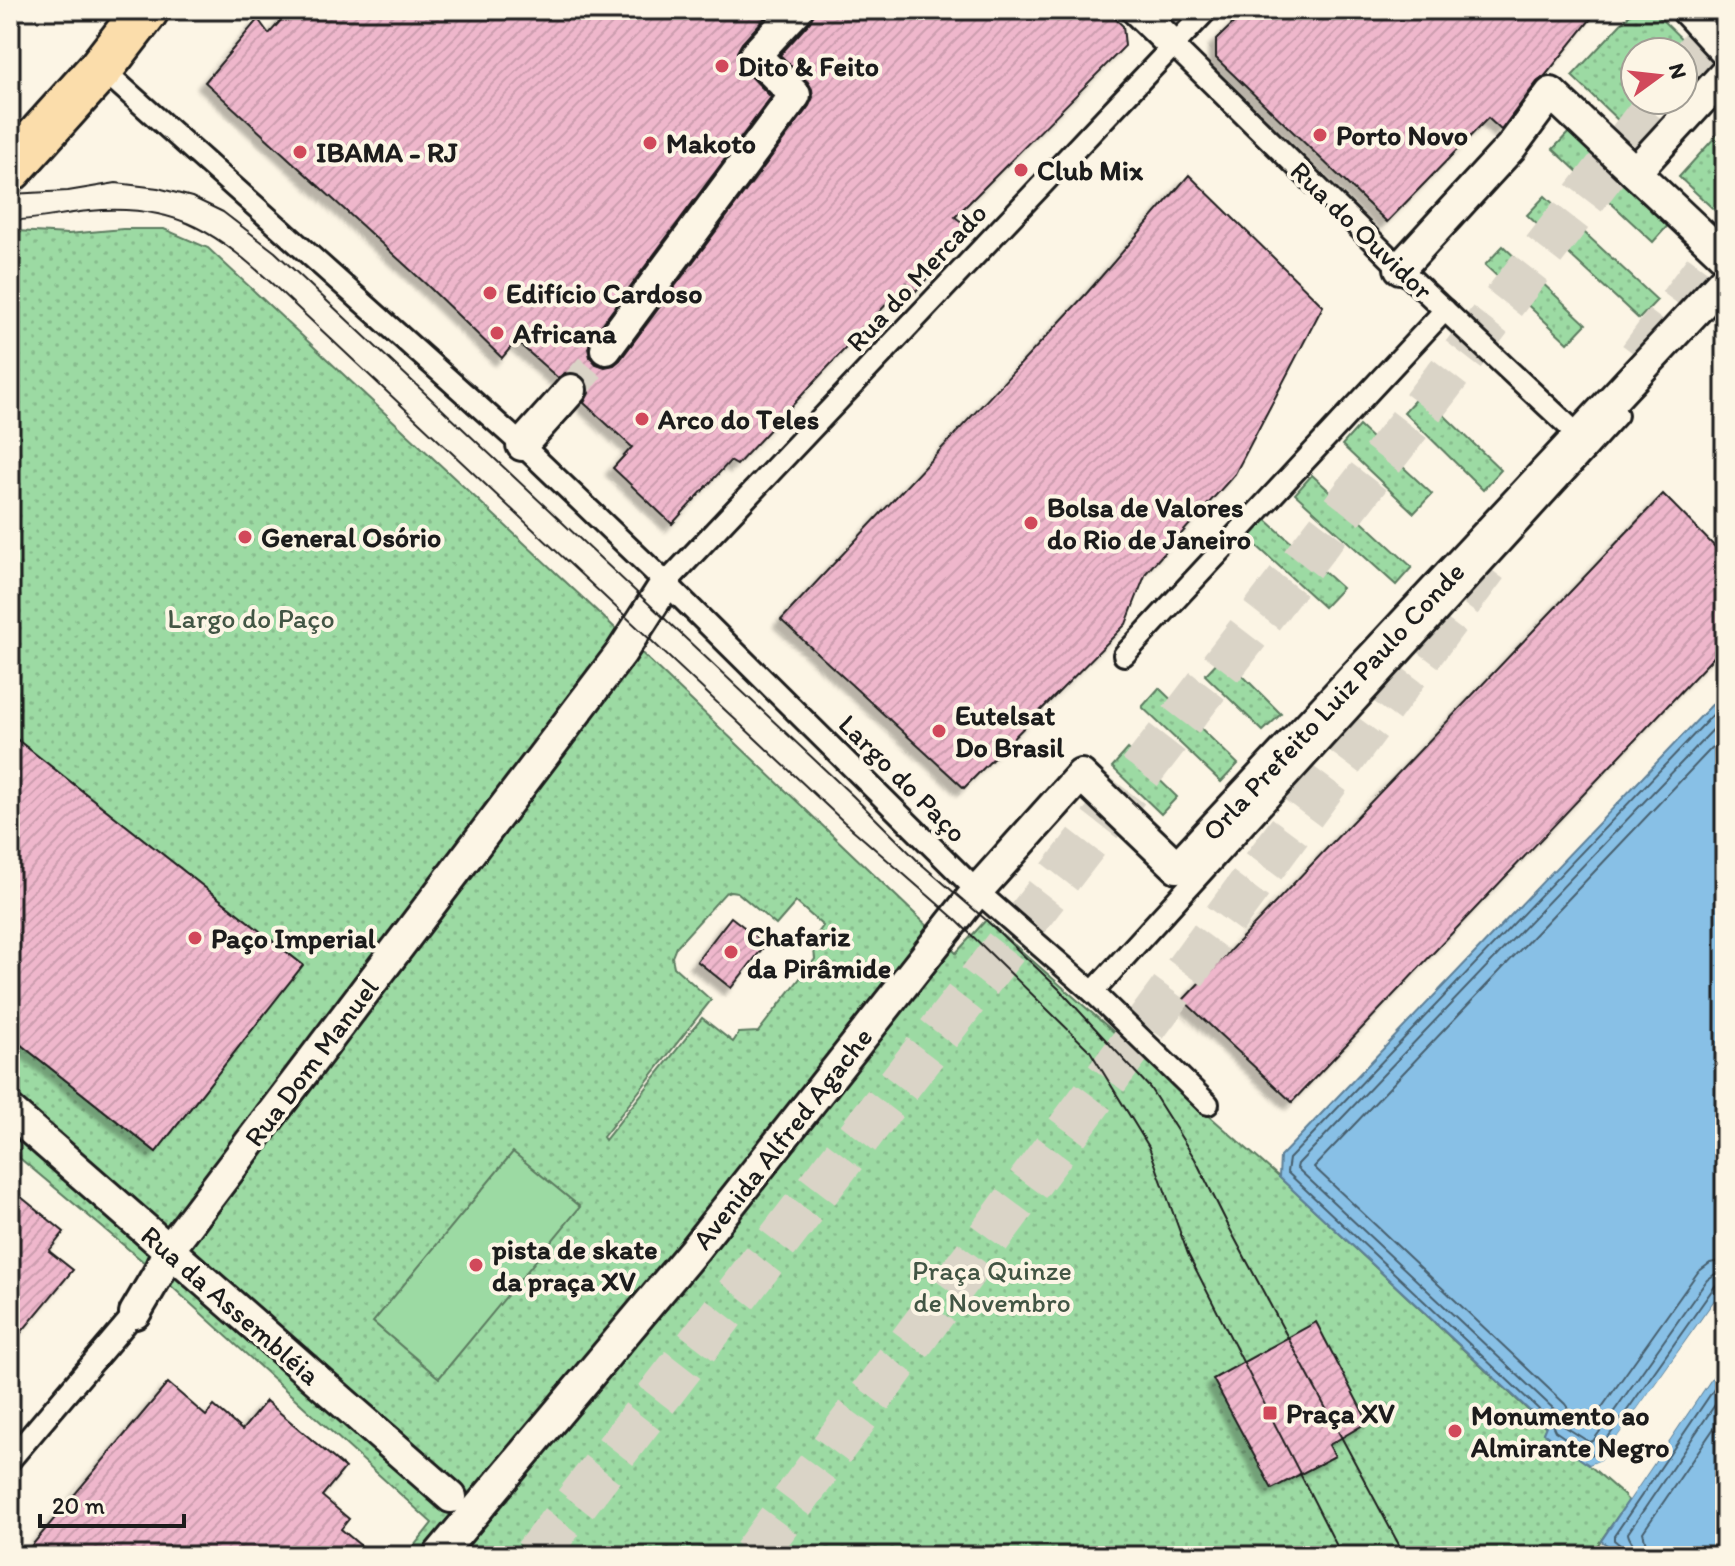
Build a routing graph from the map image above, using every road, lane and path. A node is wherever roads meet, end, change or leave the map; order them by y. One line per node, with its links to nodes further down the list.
1 (146, 10): 8 (main road)
2 (797, 10): 17 (street)
3 (1137, 10): 6 (street, Rua do Ouvidor)
4 (1207, 10): 6 (lane, Rua do Mercado)
5 (1687, 10): 7 (street)
6 (1173, 45): 13 (lane, Rua do Ouvidor); 21 (lane, Rua do Mercado)
7 (1725, 51)
8 (101, 68): 10 (main road); 20 (lane, Largo do Paço)
9 (1725, 74): 11 (street)
10 (10, 169)
11 (1635, 172): 12 (street); 13 (street)
12 (1725, 257)
13 (1400, 268): 16 (lane, Rua do Ouvidor)
14 (1725, 279): 19 (street, Orla Prefeito Luiz Paulo Conde)
15 (1725, 292): 19 (lane)
16 (1445, 310): 19 (lane, Rua do Ouvidor); 22 (lane)
17 (606, 349)
18 (571, 390): 20 (street)
19 (1586, 440): 23 (street, Orla Prefeito Luiz Paulo Conde); 25 (lane)
20 (522, 445): 21 (lane, Largo do Paço)
21 (666, 583): 23 (lane, Largo do Paço); 28 (street, Rua Dom Manuel)
22 (1124, 655)
23 (977, 891): 24 (street, Orla Prefeito Luiz Paulo Conde); 25 (lane, Largo do Paço)
24 (939, 938): 31 (street, Avenida Alfred Agache)
25 (1093, 992): 26 (lane, Largo do Paço)
26 (1208, 1104)
27 (10, 1111): 28 (street, Rua da Assembléia)
28 (168, 1251): 29 (street, Rua Dom Manuel); 31 (street, Rua da Assembléia)
29 (135, 1313): 30 (lane, Rua Dom Manuel)
30 (10, 1460)
31 (460, 1505): 32 (street, Avenida Alfred Agache)
32 (438, 1556)

